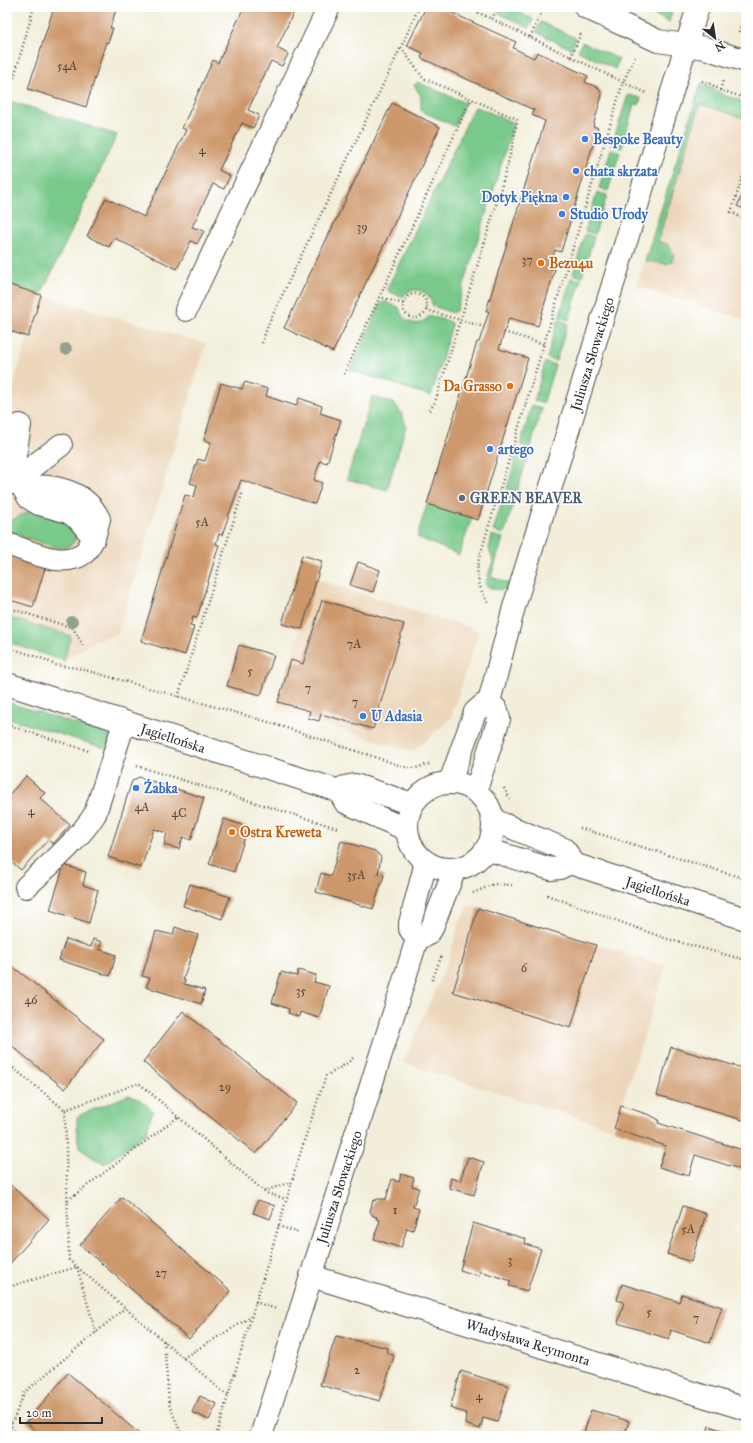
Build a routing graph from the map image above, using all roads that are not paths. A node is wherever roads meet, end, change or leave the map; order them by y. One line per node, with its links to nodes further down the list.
1 (329, 7): 6 (street)
2 (585, 7): 4 (street)
3 (698, 7): 4 (street, Juliusza Słowackiego)
4 (687, 45): 5 (street); 12 (street, Juliusza Słowackiego)
5 (746, 61)
6 (186, 310)
7 (20, 425): 9 (street)
8 (61, 445): 9 (street)
9 (16, 483): 10 (street)
10 (7, 544)
11 (7, 684): 13 (street, Jagiellońska)
12 (489, 702): 14 (street); 15 (street)
13 (124, 723): 16 (street, Jagiellońska); 24 (street)
14 (450, 782): 15 (street); 17 (street)
15 (476, 790): 18 (street)
16 (340, 791): 17 (street); 19 (street)
17 (412, 804): 19 (street)
18 (493, 820): 20 (street); 22 (street)
19 (407, 830): 21 (street)
20 (486, 849): 22 (street); 23 (street)
21 (426, 862): 23 (street); 26 (street)
22 (570, 863): 25 (street, Jagiellońska)
23 (455, 869): 26 (street)
24 (26, 887)
25 (746, 919)
26 (417, 939): 27 (street, Juliusza Słowackiego)
27 (311, 1276): 28 (street, Władysława Reymonta); 29 (street, Juliusza Słowackiego)
28 (746, 1409)
29 (261, 1436)

